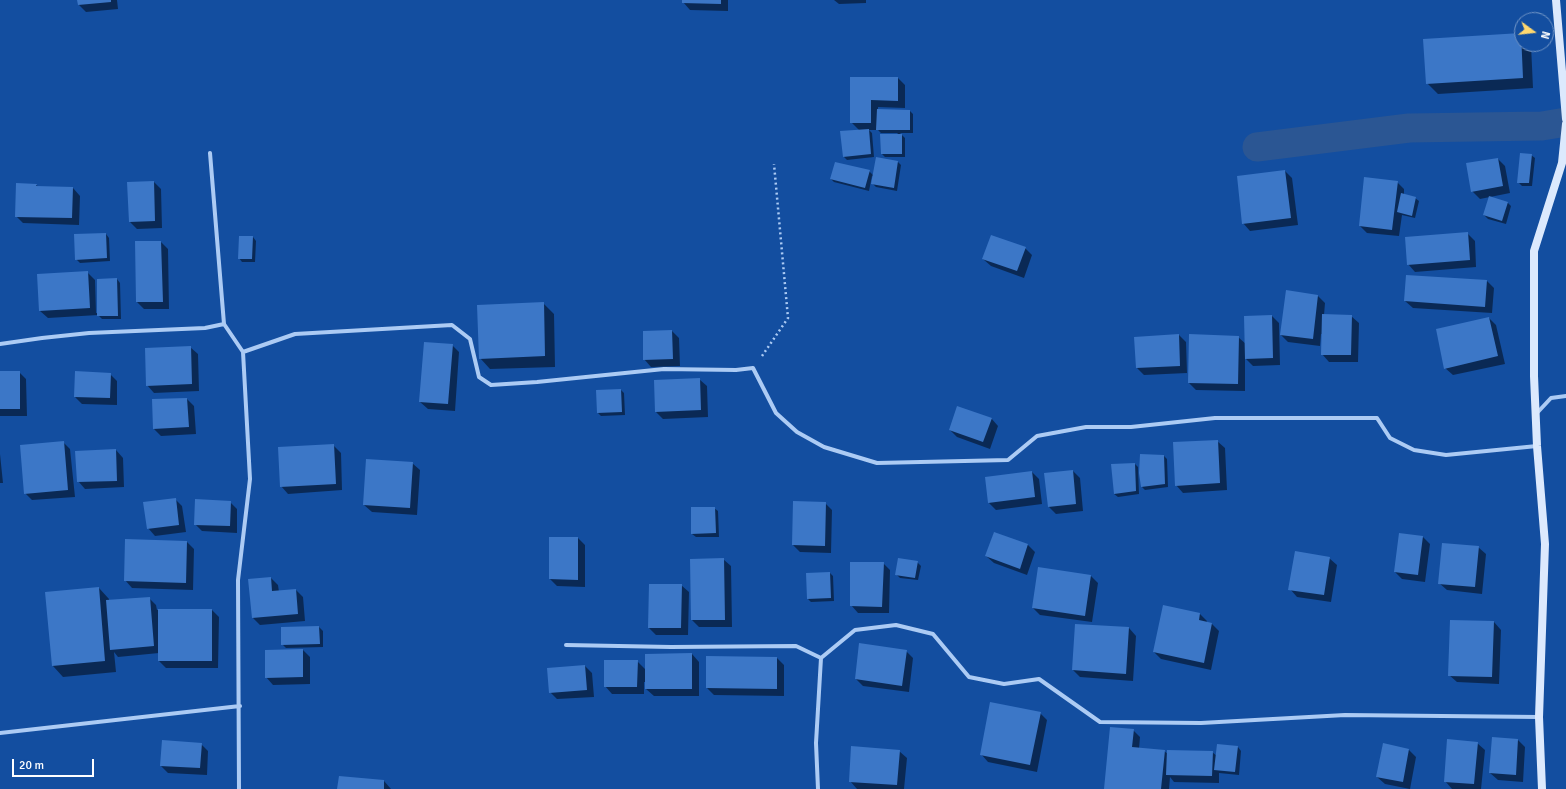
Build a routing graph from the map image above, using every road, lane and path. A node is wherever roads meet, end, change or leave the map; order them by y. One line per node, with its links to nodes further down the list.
1 (1556, 0): 2 (street)
2 (1566, 120)
3 (1566, 124): 11 (street)
4 (210, 153): 6 (street)
5 (774, 164): 9 (path)
6 (224, 324): 7 (street); 8 (street)
7 (0, 344)
8 (243, 352): 9 (street); 15 (street)
9 (753, 368): 12 (street)
10 (1566, 396): 11 (street)
11 (1536, 414): 12 (street)
12 (1537, 446): 16 (street)
13 (566, 645): 14 (street)
14 (821, 658): 16 (street); 19 (street)
15 (240, 706): 17 (street); 18 (street)
16 (1539, 717): 20 (street)
17 (0, 733)
18 (239, 789)
19 (818, 789)
20 (1542, 789)

